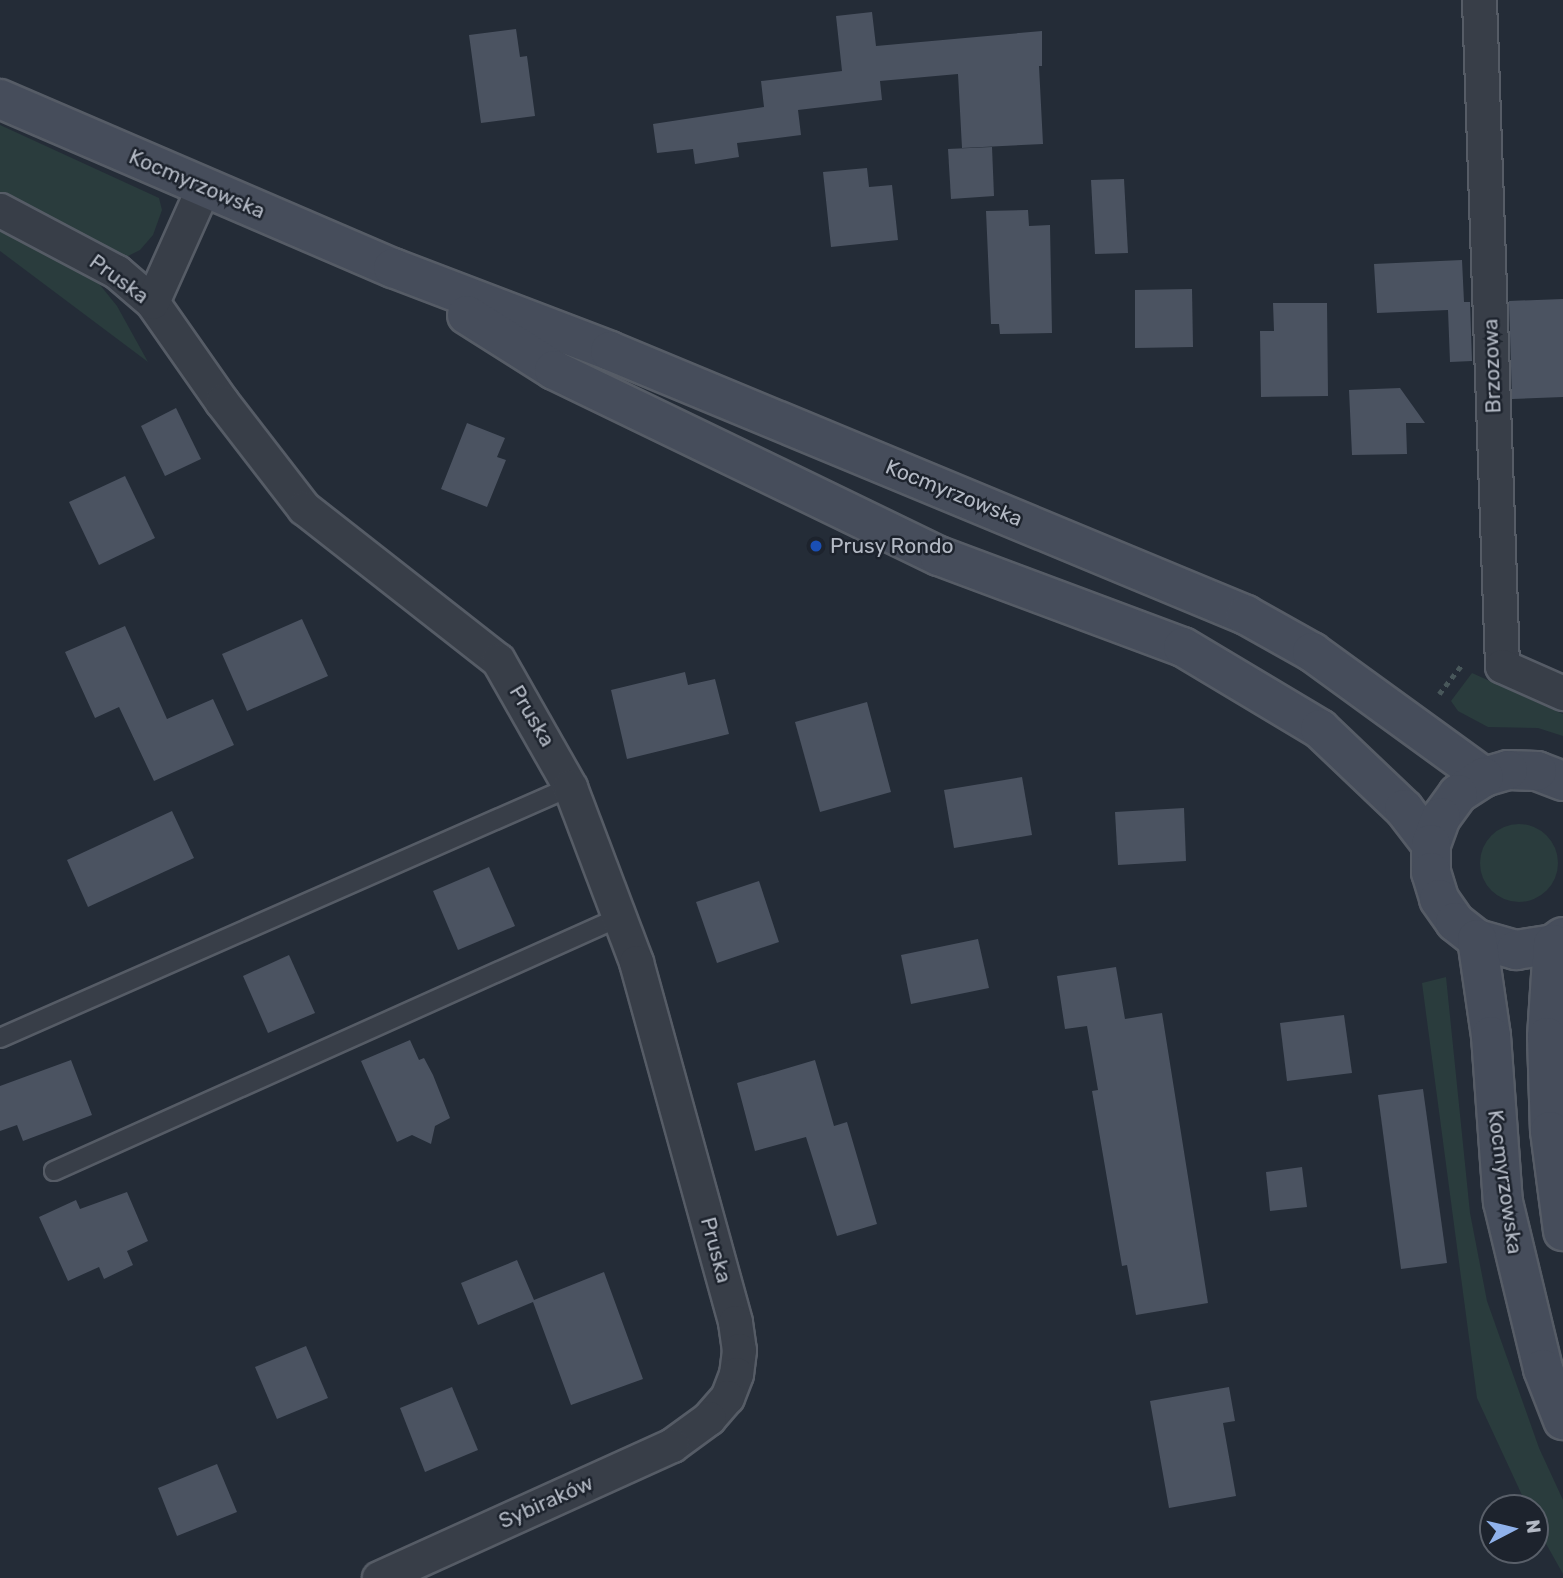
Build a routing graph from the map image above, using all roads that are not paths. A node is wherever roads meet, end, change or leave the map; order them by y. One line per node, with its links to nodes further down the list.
1 (1479, 0): 7 (street, Brzozowa)
2 (0, 99): 3 (main road, Kocmyrzowska)
3 (204, 187): 5 (main road, Kocmyrzowska); 6 (street)
4 (0, 211): 6 (street, Pruska)
5 (393, 268): 8 (main road, Kocmyrzowska); 11 (main road, Kocmyrzowska)
6 (152, 302): 10 (street, Pruska)
7 (1563, 693)
8 (1484, 777): 9 (main road); 11 (main road)
9 (1563, 781)
10 (570, 787): 12 (street, Pruska); 15 (lane)
11 (1431, 844): 13 (main road)
12 (620, 917): 16 (lane); 18 (street, Pruska)
13 (1477, 939): 14 (main road); 19 (main road, Kocmyrzowska)
14 (1558, 941): 17 (main road)
15 (0, 1038)
16 (54, 1171)
17 (1563, 1231)
18 (709, 1418): 20 (street, Sybiraków)
19 (1563, 1420)
20 (379, 1578)

